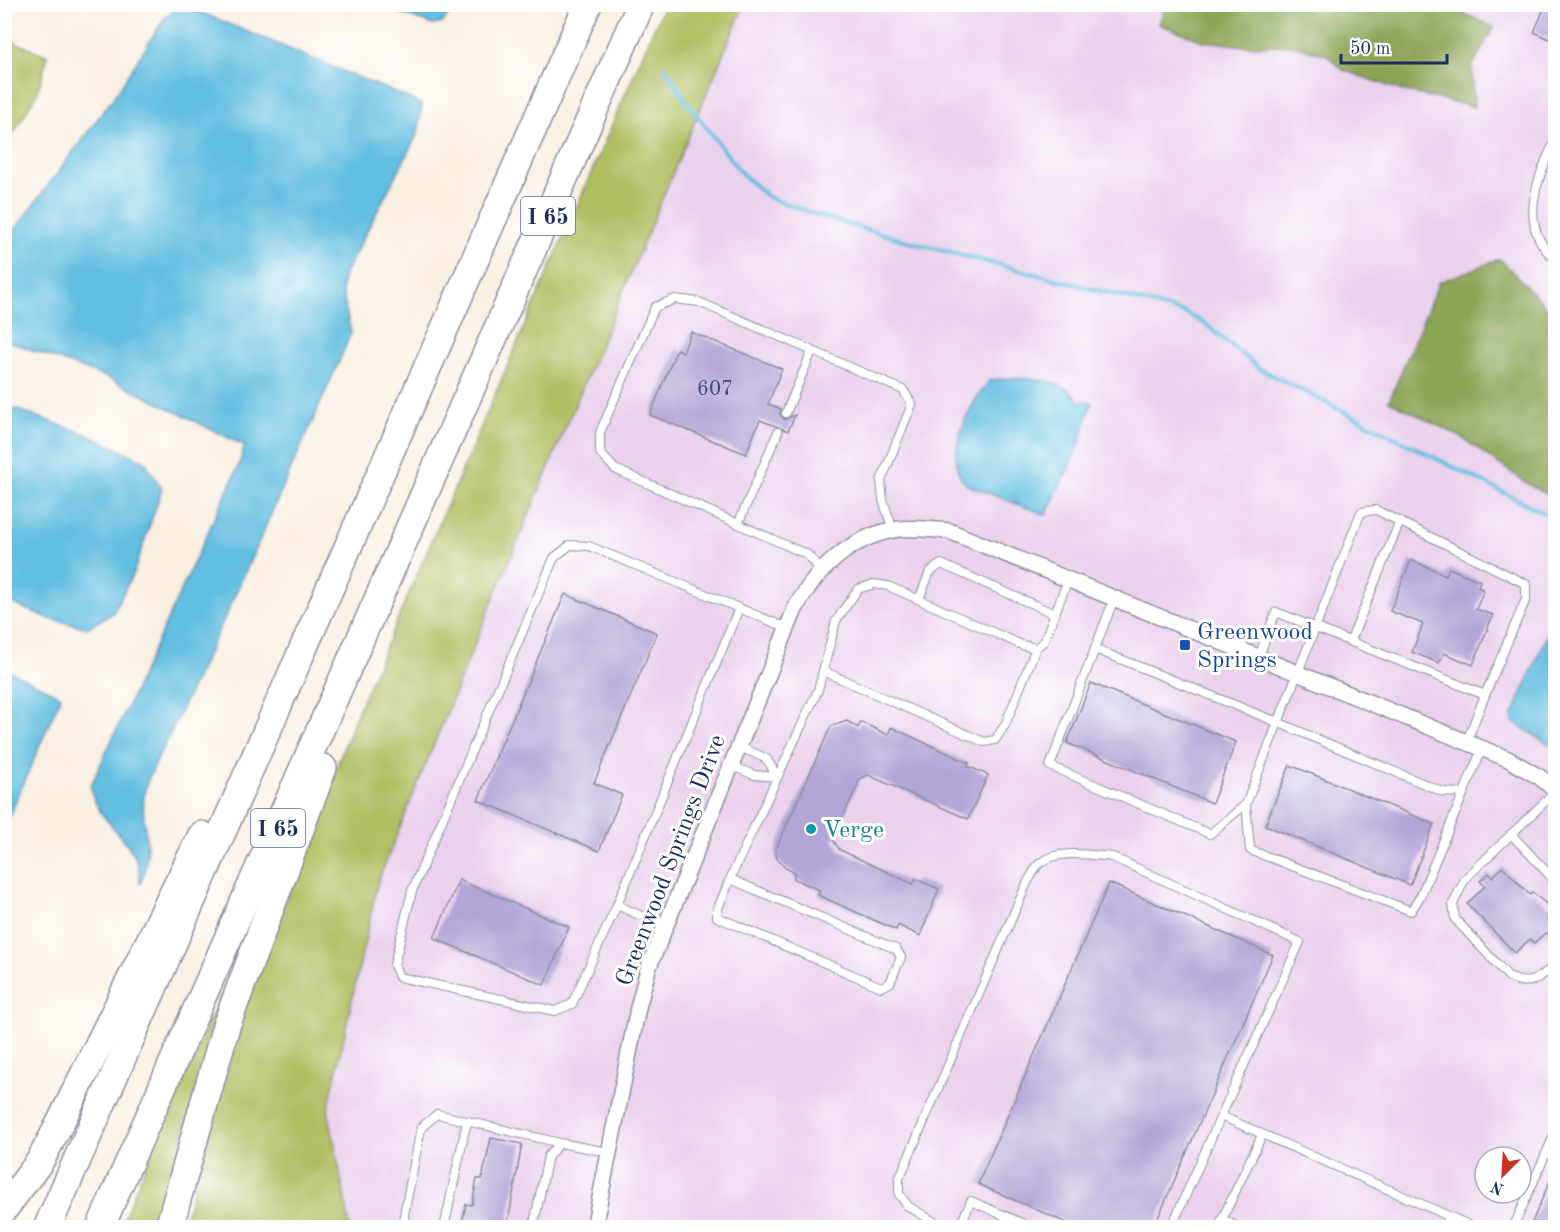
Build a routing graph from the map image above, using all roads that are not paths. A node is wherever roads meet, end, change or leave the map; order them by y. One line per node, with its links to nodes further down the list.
1 (588, 4): 9 (highway, I 65)
2 (641, 4): 7 (highway, I 65)
3 (1556, 139): 4 (lane)
4 (1556, 260)
5 (812, 351): 6 (lane); 11 (lane); 12 (lane)
6 (786, 413)
7 (455, 428): 53 (highway, I 65); 54 (highway)
8 (778, 432): 11 (lane)
9 (367, 507): 49 (highway); 52 (highway, I 65)
10 (1400, 521): 19 (lane); 21 (lane); 27 (lane)
11 (738, 524): 13 (lane)
12 (893, 530): 13 (street, Greenwood Springs Drive); 14 (street)
13 (821, 571): 20 (street, Greenwood Springs Drive)
14 (1068, 580): 16 (street); 18 (lane)
15 (919, 599): 18 (lane); 22 (lane); 25 (lane)
16 (1114, 599): 23 (lane); 24 (street)
17 (739, 608): 20 (lane); 40 (lane); 40 (lane)
18 (1055, 614): 22 (lane)
19 (1315, 627): 21 (lane); 24 (lane); 26 (lane)
20 (787, 628): 30 (street, Greenwood Springs Drive)
21 (1351, 640): 27 (lane)
22 (1036, 648): 25 (lane)
23 (1095, 650): 28 (lane); 36 (lane)
24 (1258, 658): 26 (street)
25 (823, 671): 33 (lane)
26 (1297, 674): 28 (lane); 29 (street)
27 (1485, 695): 29 (lane)
28 (1277, 722): 35 (lane); 36 (lane)
29 (1466, 742): 31 (street)
30 (738, 746): 32 (street, Greenwood Springs Drive); 33 (lane)
31 (1482, 749): 34 (street); 35 (lane)
32 (730, 765): 33 (lane); 41 (street, Greenwood Springs Drive)
33 (777, 777): 38 (lane)
34 (1556, 791): 37 (lane)
35 (1463, 793): 36 (lane)
36 (1246, 804)
37 (1511, 834): 39 (lane); 42 (lane)
38 (730, 879): 38 (lane)
39 (1556, 882)
40 (617, 905): 41 (lane)
41 (664, 926): 48 (street, Greenwood Springs Drive)
42 (1556, 964)
43 (1221, 1116): 46 (lane); 59 (lane); 62 (lane)
44 (467, 1121): 47 (lane); 55 (lane); 56 (lane)
45 (1556, 1131): 66 (lane)
46 (1262, 1135): 50 (lane); 51 (lane)
47 (560, 1143): 48 (lane); 57 (lane)
48 (608, 1152): 58 (street, Greenwood Springs Drive)
49 (4, 1209)
50 (1449, 1216): 64 (lane); 65 (lane)
51 (1220, 1223): 63 (lane)
52 (47, 1227)
53 (100, 1227)
54 (169, 1227)
55 (406, 1227)
56 (444, 1227)
57 (533, 1227)
58 (594, 1227)
59 (944, 1227)
60 (959, 1227): 61 (lane)
61 (1033, 1227)
62 (1171, 1227)
63 (1239, 1227)
64 (1444, 1227)
65 (1476, 1227)
66 (1513, 1227)

